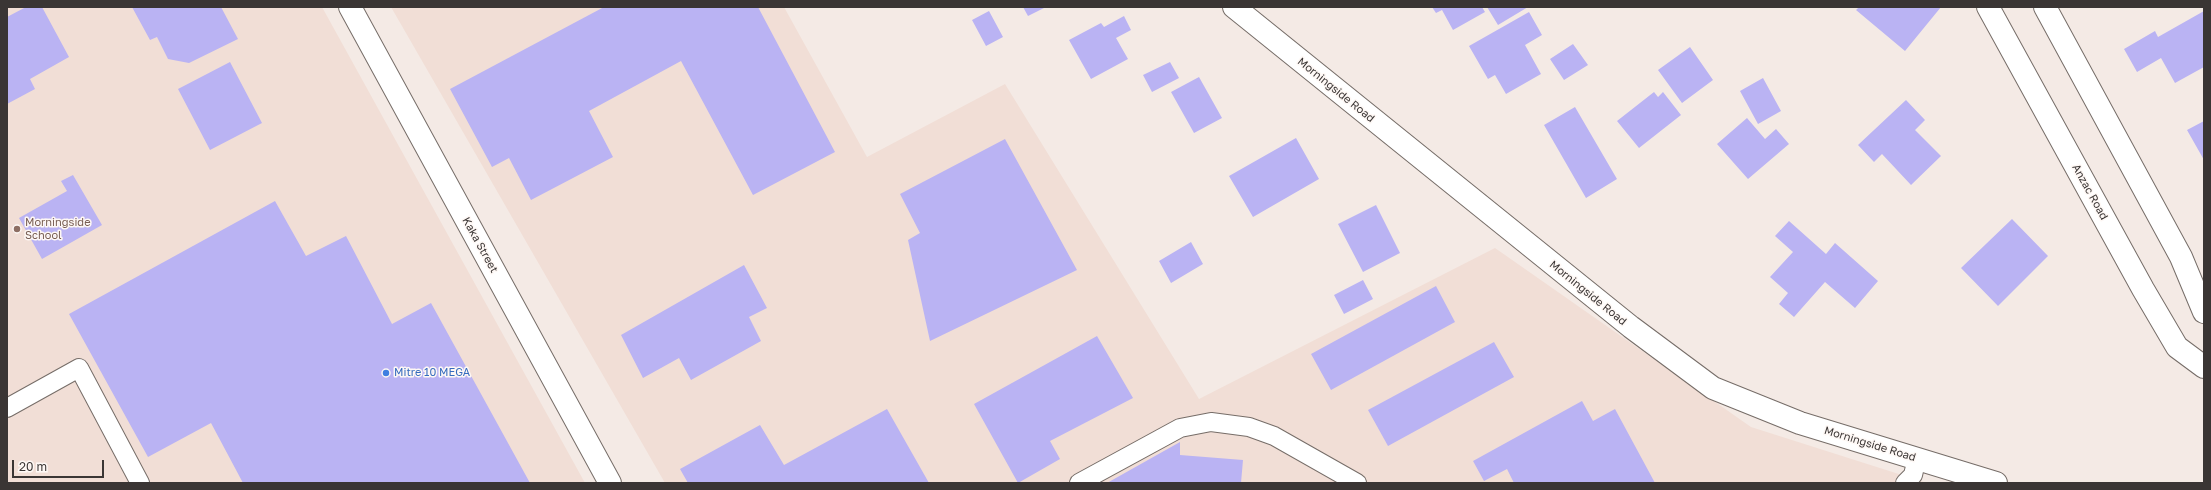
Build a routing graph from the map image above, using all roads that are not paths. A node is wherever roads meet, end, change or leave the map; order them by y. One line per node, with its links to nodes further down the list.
1 (350, 7): 10 (street, Kaka Street)
2 (1234, 7): 8 (street, Morningside Road)
3 (1988, 7): 6 (street, Anzac Road)
4 (2045, 7): 5 (street)
5 (2204, 312)
6 (2204, 368)
7 (7, 408): 9 (lane)
8 (1917, 458): 13 (lane); 14 (street, Morningside Road)
9 (140, 483)
10 (610, 483)
11 (1079, 483): 12 (lane)
12 (1357, 483)
13 (1905, 483)
14 (1996, 483)

